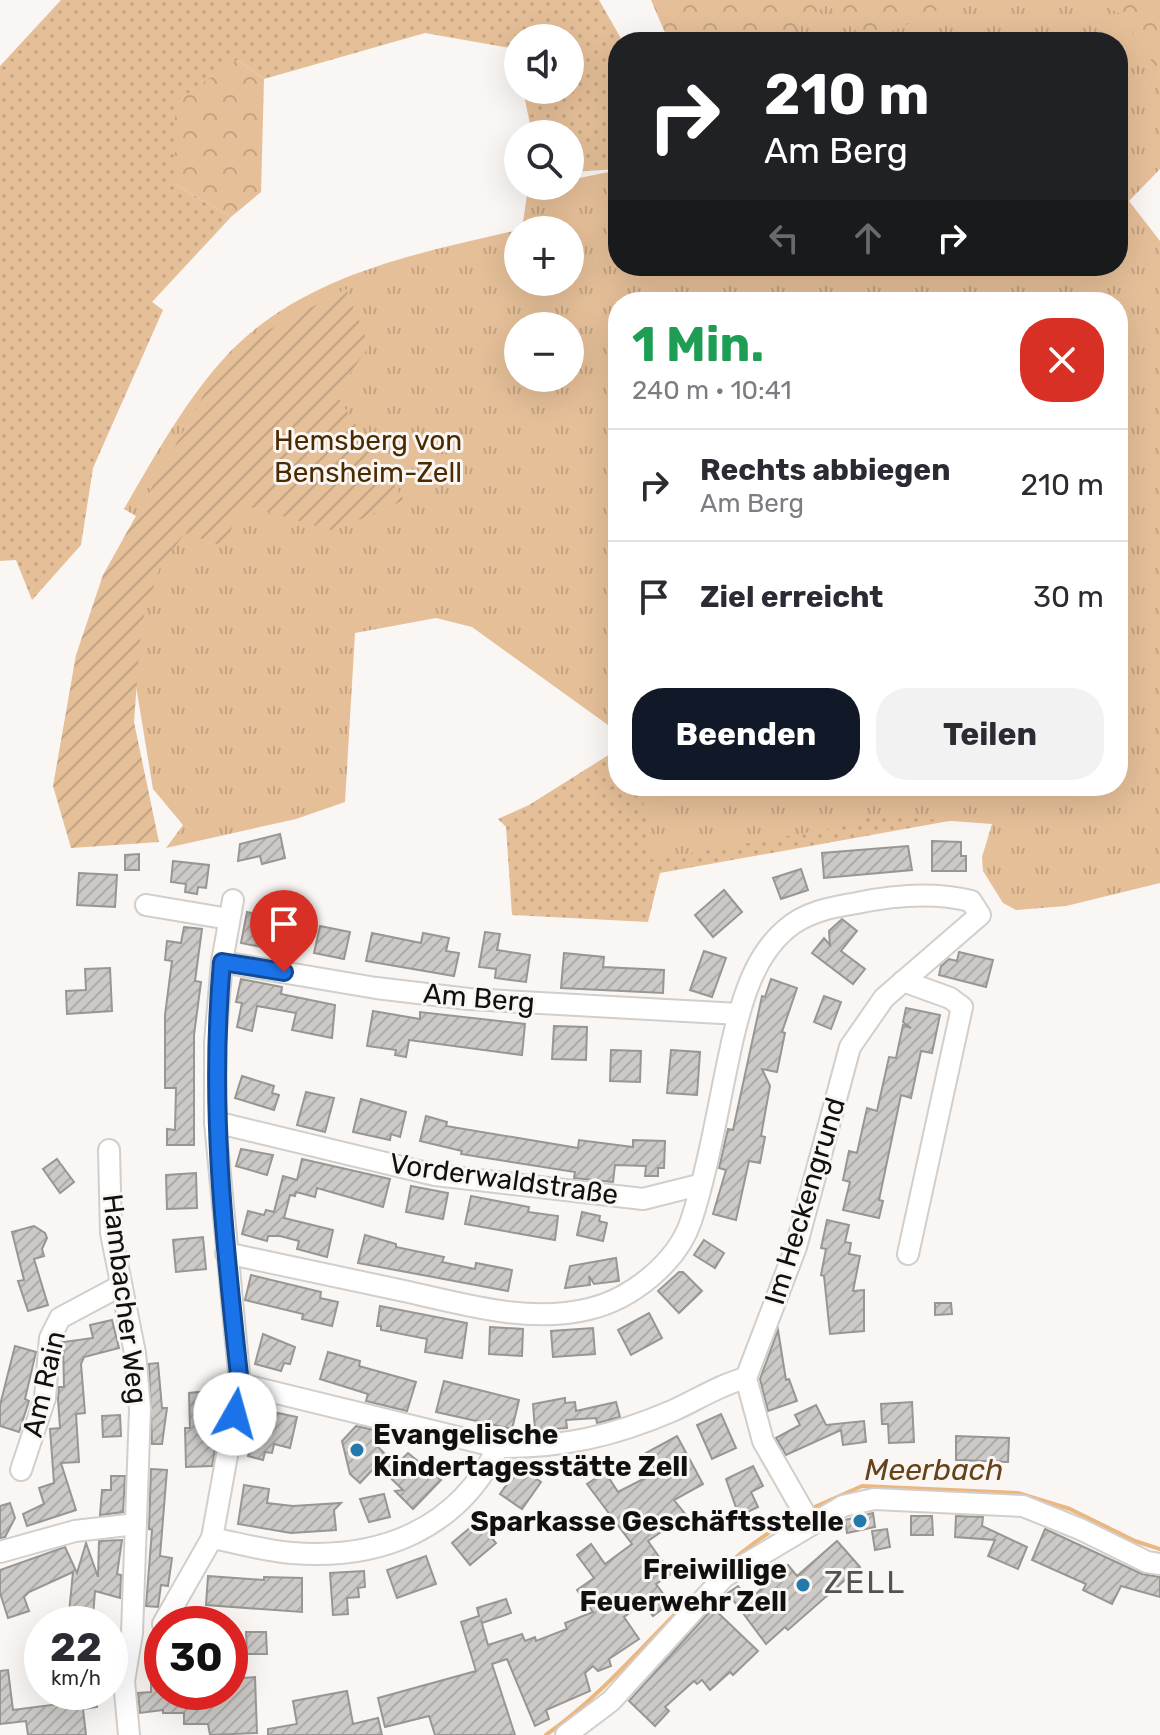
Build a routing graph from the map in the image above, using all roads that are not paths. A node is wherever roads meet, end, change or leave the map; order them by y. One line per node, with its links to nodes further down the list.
1 (146, 905): 2 (street)
2 (222, 962): 4 (street, Am Berg); 5 (street)
3 (903, 981): 4 (street, Im Heckengrund); 9 (street); 11 (street, Im Heckengrund)
4 (739, 1014): 7 (street)
5 (215, 1122): 7 (street, Vorderwaldstraße); 8 (street)
6 (109, 1150): 10 (street, Hambacher Weg)
7 (699, 1185): 8 (street)
8 (226, 1253): 12 (street)
9 (908, 1254)
10 (120, 1286): 14 (street, Am Rain); 16 (street, Hambacher Weg)
11 (746, 1378): 13 (street); 15 (street)
12 (240, 1384): 13 (street); 17 (street)
13 (498, 1447): 17 (street)
14 (21, 1470)
15 (805, 1516): 19 (street); 24 (street)
16 (136, 1524): 18 (street); 22 (street, Hambacher Weg)
17 (212, 1538): 20 (street)
18 (0, 1552)
19 (1160, 1564)
20 (172, 1606)
21 (144, 1632): 22 (street)
22 (132, 1633): 23 (street, Hambacher Weg)
23 (129, 1735)
24 (566, 1735)

